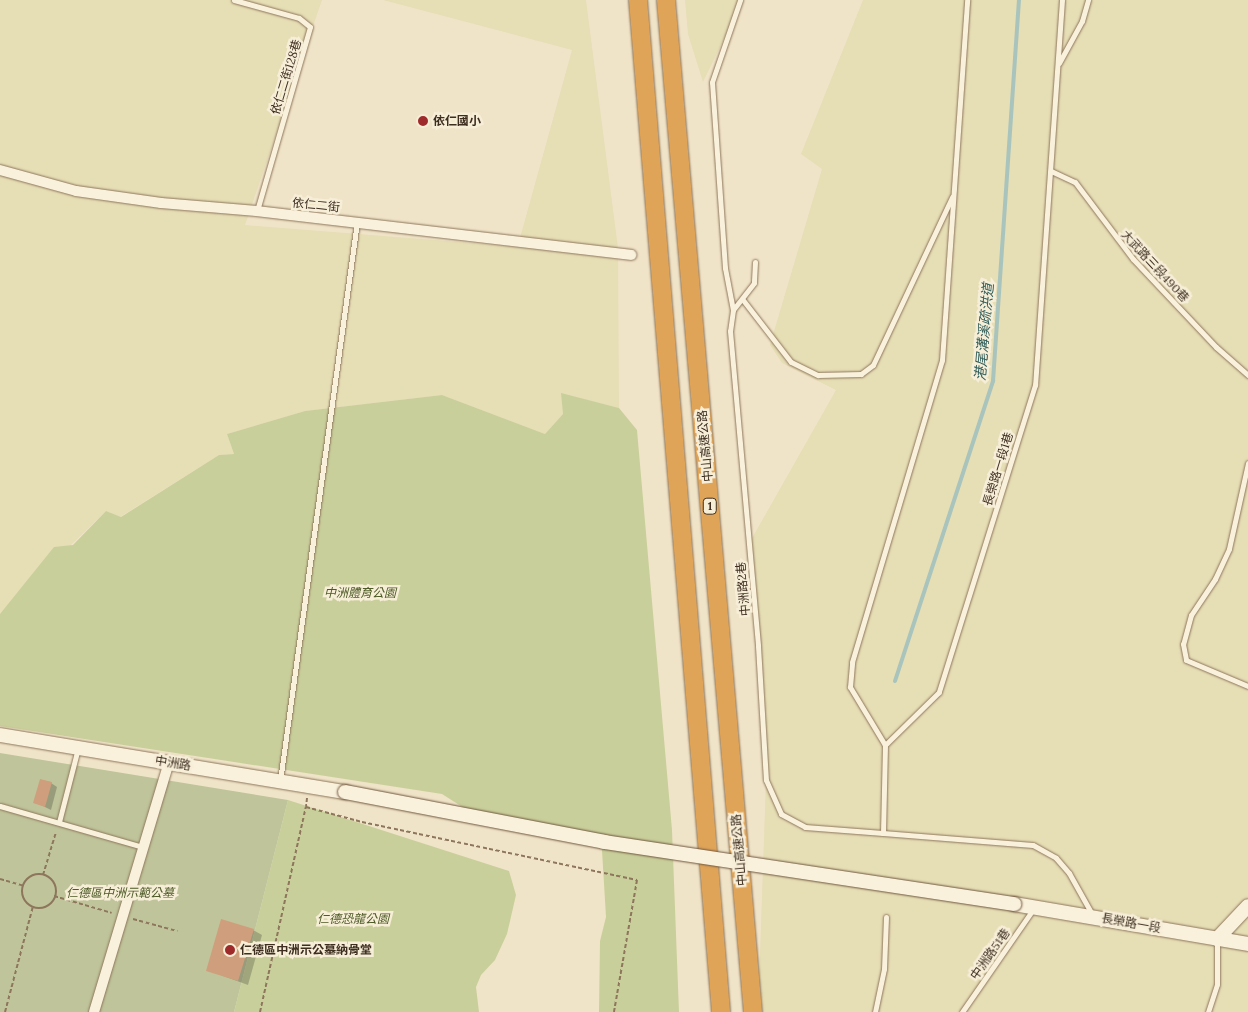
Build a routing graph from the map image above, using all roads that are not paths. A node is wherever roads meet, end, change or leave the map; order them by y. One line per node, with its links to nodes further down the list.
1 (234, 0): 12 (lane, 依仁二街128巷)
2 (638, 0): 37 (highway)
3 (666, 0): 38 (highway, 中山高速公路 / 1)
4 (740, 0): 17 (lane, 中洲路2巷)
5 (967, 0): 11 (lane)
6 (1062, 0): 8 (lane, 長榮路一段1巷)
7 (1088, 0): 8 (lane)
8 (1057, 66): 10 (lane, 長榮路一段1巷)
9 (0, 170): 12 (street, 依仁二街)
10 (1050, 171): 18 (lane, 大武路三段490巷); 22 (lane, 長榮路一段1巷)
11 (954, 193): 16 (lane); 22 (lane)
12 (257, 211): 13 (street, 依仁二街)
13 (357, 222): 14 (street, 依仁二街); 25 (lane)
14 (631, 255)
15 (755, 262): 16 (lane)
16 (743, 300): 17 (lane)
17 (733, 310): 28 (lane, 中洲路2巷)
18 (1248, 375)
19 (1248, 463): 20 (lane)
20 (1248, 686)
21 (0, 735): 23 (street, 中洲路)
22 (885, 745): 28 (lane)
23 (78, 748): 24 (street, 中洲路); 27 (lane)
24 (168, 762): 25 (street, 中洲路); 29 (street)
25 (280, 781): 30 (street, 中洲路, bridge)
26 (0, 806): 27 (lane)
27 (59, 822): 29 (lane)
28 (883, 833): 34 (lane)
29 (143, 847): 39 (street)
30 (1014, 904): 32 (street, 長榮路一段)
31 (1248, 906): 35 (street)
32 (1034, 908): 34 (street, 長榮路一段); 41 (lane, 中洲路51巷)
33 (886, 917): 40 (lane)
34 (1094, 917): 35 (street, 長榮路一段)
35 (1217, 939): 36 (street, 長榮路一段); 42 (lane)
36 (1248, 944)
37 (720, 1009)
38 (753, 1010)
39 (94, 1012)
40 (875, 1012)
41 (962, 1012)
42 (1208, 1012)

